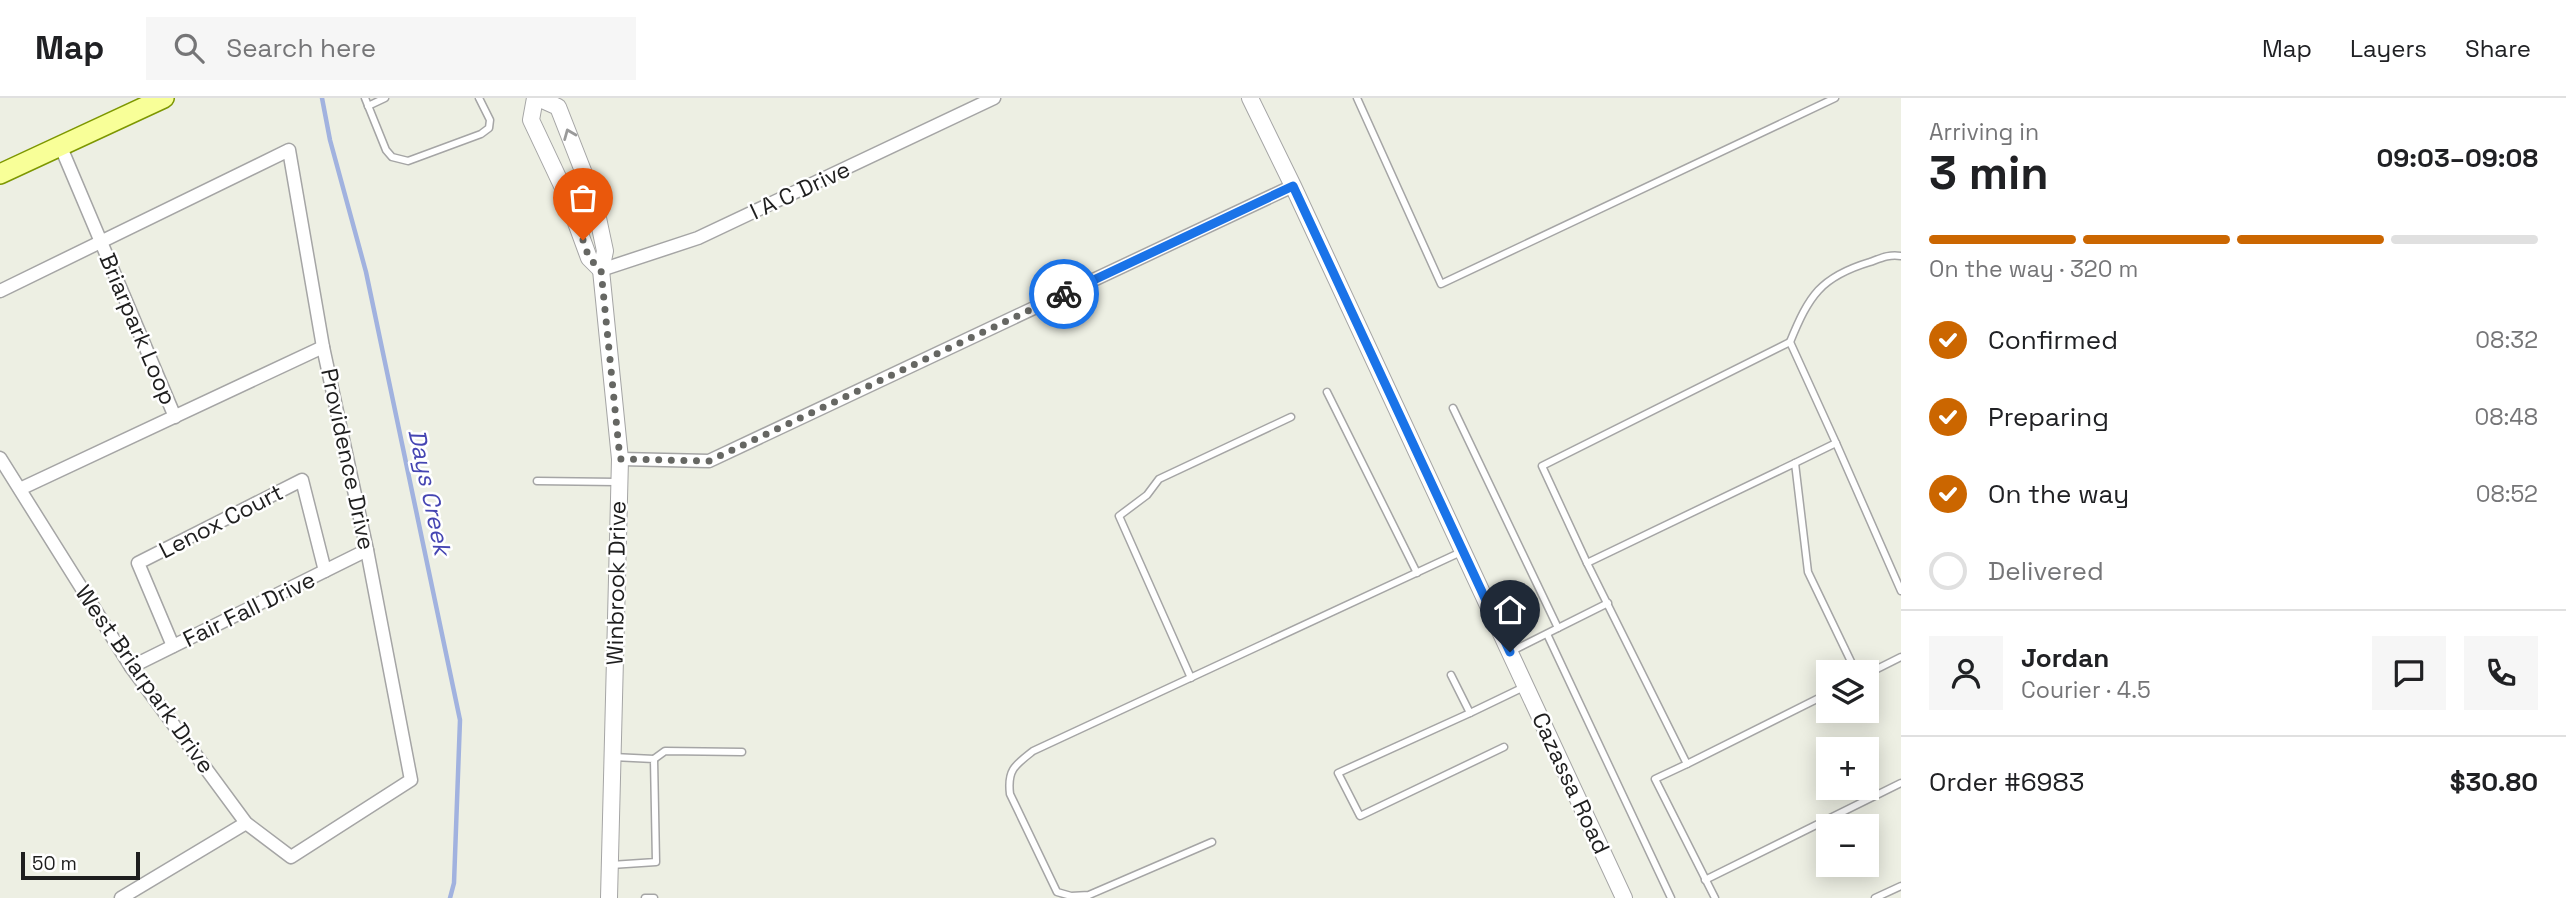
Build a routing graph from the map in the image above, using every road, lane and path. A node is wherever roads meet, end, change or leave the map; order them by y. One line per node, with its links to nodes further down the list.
1 (164, 98): 11 (main road)
2 (365, 98): 10 (lane)
3 (385, 98): 10 (lane)
4 (479, 98): 10 (lane)
5 (536, 98): 16 (street, Winbrook Drive); 16 (street, Winbrook Drive, one-way to 5)
6 (994, 98): 16 (street, I A C Drive)
7 (1250, 98): 13 (street, Cazassa Road)
8 (1357, 98): 9 (lane)
9 (1835, 98)
10 (368, 106)
11 (60, 145): 12 (main road); 14 (street, Briarpark Loop)
12 (0, 174)
13 (1293, 186): 26 (street); 32 (street, Cazassa Road)
14 (100, 241): 17 (street, Briarpark Loop); 19 (street, Providence Drive); 23 (street, Briarpark Loop)
15 (1901, 256): 18 (lane)
16 (601, 270): 26 (street, Winbrook Drive)
17 (0, 291)
18 (1790, 342): 24 (lane); 33 (lane)
19 (323, 347): 23 (street, Briarpark Loop); 31 (street, Providence Drive)
20 (1327, 392): 35 (lane)
21 (1453, 408): 38 (lane)
22 (1291, 416): 47 (lane)
23 (175, 417): 30 (street, Briarpark Loop)
24 (1836, 443): 27 (lane); 36 (lane)
25 (0, 458): 30 (street, West Briarpark Drive)
26 (620, 459): 29 (street, Winbrook Drive)
27 (1795, 463): 33 (lane); 43 (lane)
28 (537, 481): 29 (lane)
29 (619, 482): 53 (street, Winbrook Drive)
30 (20, 489): 44 (street, West Briarpark Drive)
31 (367, 550): 34 (street, Fair Fall Drive); 57 (street, Providence Drive)
32 (1463, 551): 35 (lane); 41 (street, Cazassa Road)
33 (1587, 563): 37 (lane)
34 (325, 571): 40 (street, Fair Fall Drive); 40 (street, Lenox Court)
35 (1417, 573): 47 (lane)
36 (1901, 591)
37 (1608, 603): 38 (lane); 55 (lane)
38 (1558, 628): 39 (lane)
39 (1546, 634): 41 (lane); 67 (lane)
40 (173, 646): 44 (street, Fair Fall Drive)
41 (1510, 652): 48 (street, Cazassa Road)
42 (1901, 657): 45 (lane)
43 (1850, 660)
44 (131, 667): 57 (street, West Briarpark Drive)
45 (1879, 668)
46 (1451, 675): 50 (lane)
47 (1191, 678): 58 (lane)
48 (1526, 686): 50 (lane); 66 (street, Cazassa Road)
49 (1816, 700): 55 (lane)
50 (1469, 713): 51 (lane)
51 (1504, 747)
52 (742, 752): 54 (lane)
53 (612, 757): 54 (lane); 59 (street, Winbrook Drive)
54 (654, 759): 59 (lane)
55 (1687, 764): 60 (lane)
56 (1901, 783): 60 (lane)
57 (246, 823): 62 (street)
58 (1212, 842)
59 (610, 865): 63 (street, Winbrook Drive)
60 (1704, 880): 68 (lane)
61 (1901, 886): 69 (lane)
62 (121, 898)
63 (609, 898)
64 (645, 898): 65 (lane)
65 (654, 898)
66 (1624, 898)
67 (1671, 898)
68 (1714, 898)
69 (1875, 898)

